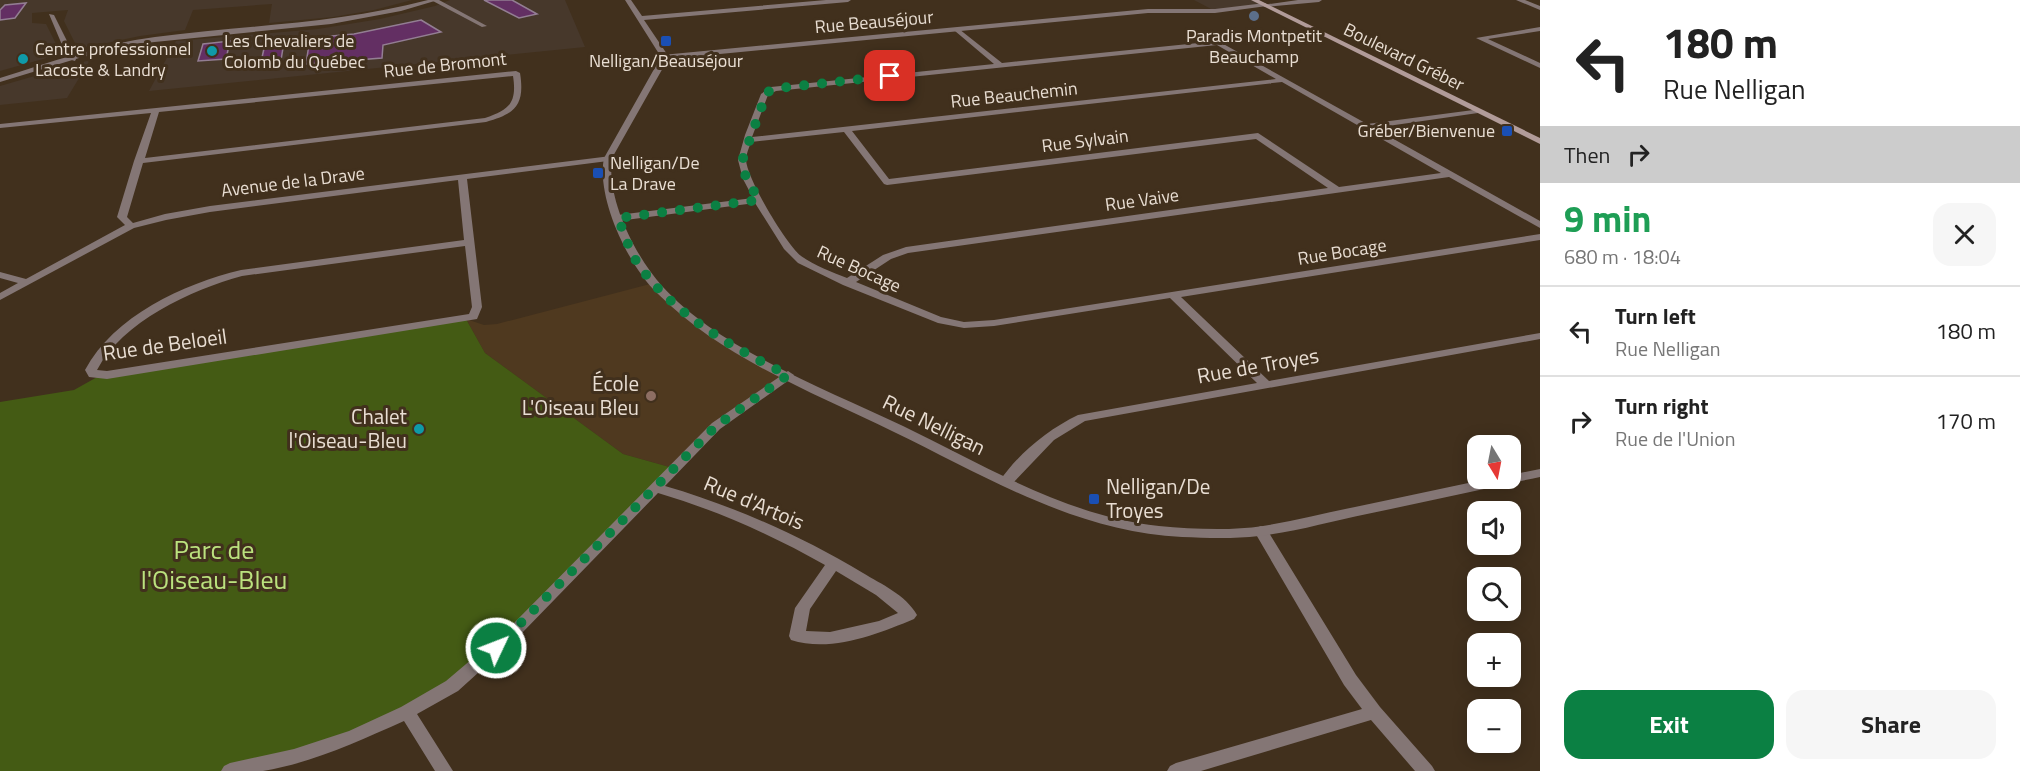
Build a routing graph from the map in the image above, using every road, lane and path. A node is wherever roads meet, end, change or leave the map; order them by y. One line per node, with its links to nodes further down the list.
1 (434, 0): 11 (street); 15 (street)
2 (628, 0): 10 (street)
3 (848, 0): 10 (street)
4 (1254, 0): 7 (main road, Boulevard Gréber)
5 (1319, 0): 7 (street, Rue Beauséjour)
6 (1519, 0): 8 (street)
7 (1265, 5): 13 (street, Rue Beauséjour); 20 (main road, Boulevard Gréber)
8 (1540, 8)
9 (51, 15): 15 (street)
10 (640, 18): 14 (street)
11 (484, 26)
12 (1540, 29): 17 (street)
13 (957, 30): 14 (street, Rue Beauséjour); 16 (street)
14 (665, 57): 27 (street)
15 (72, 59): 18 (street)
16 (1000, 65): 19 (street, Rue Bocage); 25 (street, Rue Bocage)
17 (1540, 66)
18 (0, 80)
19 (1284, 80): 23 (street); 24 (street, Rue Beauchemin)
20 (1478, 111): 23 (street); 26 (main road, Boulevard Gréber)
21 (155, 112): 22 (street, Rue de Bromont); 28 (street); 28 (street, Rue de Bromont)
22 (0, 126)
23 (1366, 126): 29 (street)
24 (846, 129): 25 (street, Rue Beauchemin); 31 (street, Rue Sylvain)
25 (748, 140): 32 (street, Rue Bocage)
26 (1540, 141)
27 (608, 159): 30 (street, Avenue de la Drave); 33 (street, Rue Nelligan)
28 (138, 161): 35 (street)
29 (1451, 174): 31 (street, Rue Vaive); 34 (street)
30 (462, 177): 35 (street, Avenue de la Drave); 37 (street, Rue de Beloeil)
31 (1337, 190): 40 (street, Rue Vaive)
32 (759, 200): 33 (street); 40 (street, Rue Bocage)
33 (618, 218): 44 (street, Rue Nelligan)
34 (1540, 225)
35 (131, 226): 39 (street, Avenue de la Drave)
36 (1540, 237): 41 (street, Rue Bocage)
37 (470, 242): 37 (street, Rue de Beloeil)
38 (0, 275): 39 (street)
39 (26, 282): 42 (street, Avenue de la Drave)
40 (847, 283): 41 (street, Rue Bocage)
41 (1173, 295): 45 (street)
42 (0, 297)
43 (1540, 336): 45 (street, Rue de Troyes)
44 (788, 375): 47 (street, Rue Nelligan); 48 (street)
45 (1266, 385): 47 (street, Rue de Troyes)
46 (1540, 473): 49 (street, Rue Nelligan)
47 (1006, 482): 49 (street, Rue Nelligan)
48 (656, 488): 50 (street, Rue d'Artois); 51 (street)
49 (1261, 531): 52 (street)
50 (834, 563): 50 (street, Rue d'Artois)
51 (407, 712): 53 (street); 54 (street)
52 (1374, 712): 55 (street); 56 (street)
53 (230, 771)
54 (444, 771)
55 (1176, 771)
56 (1426, 771)

